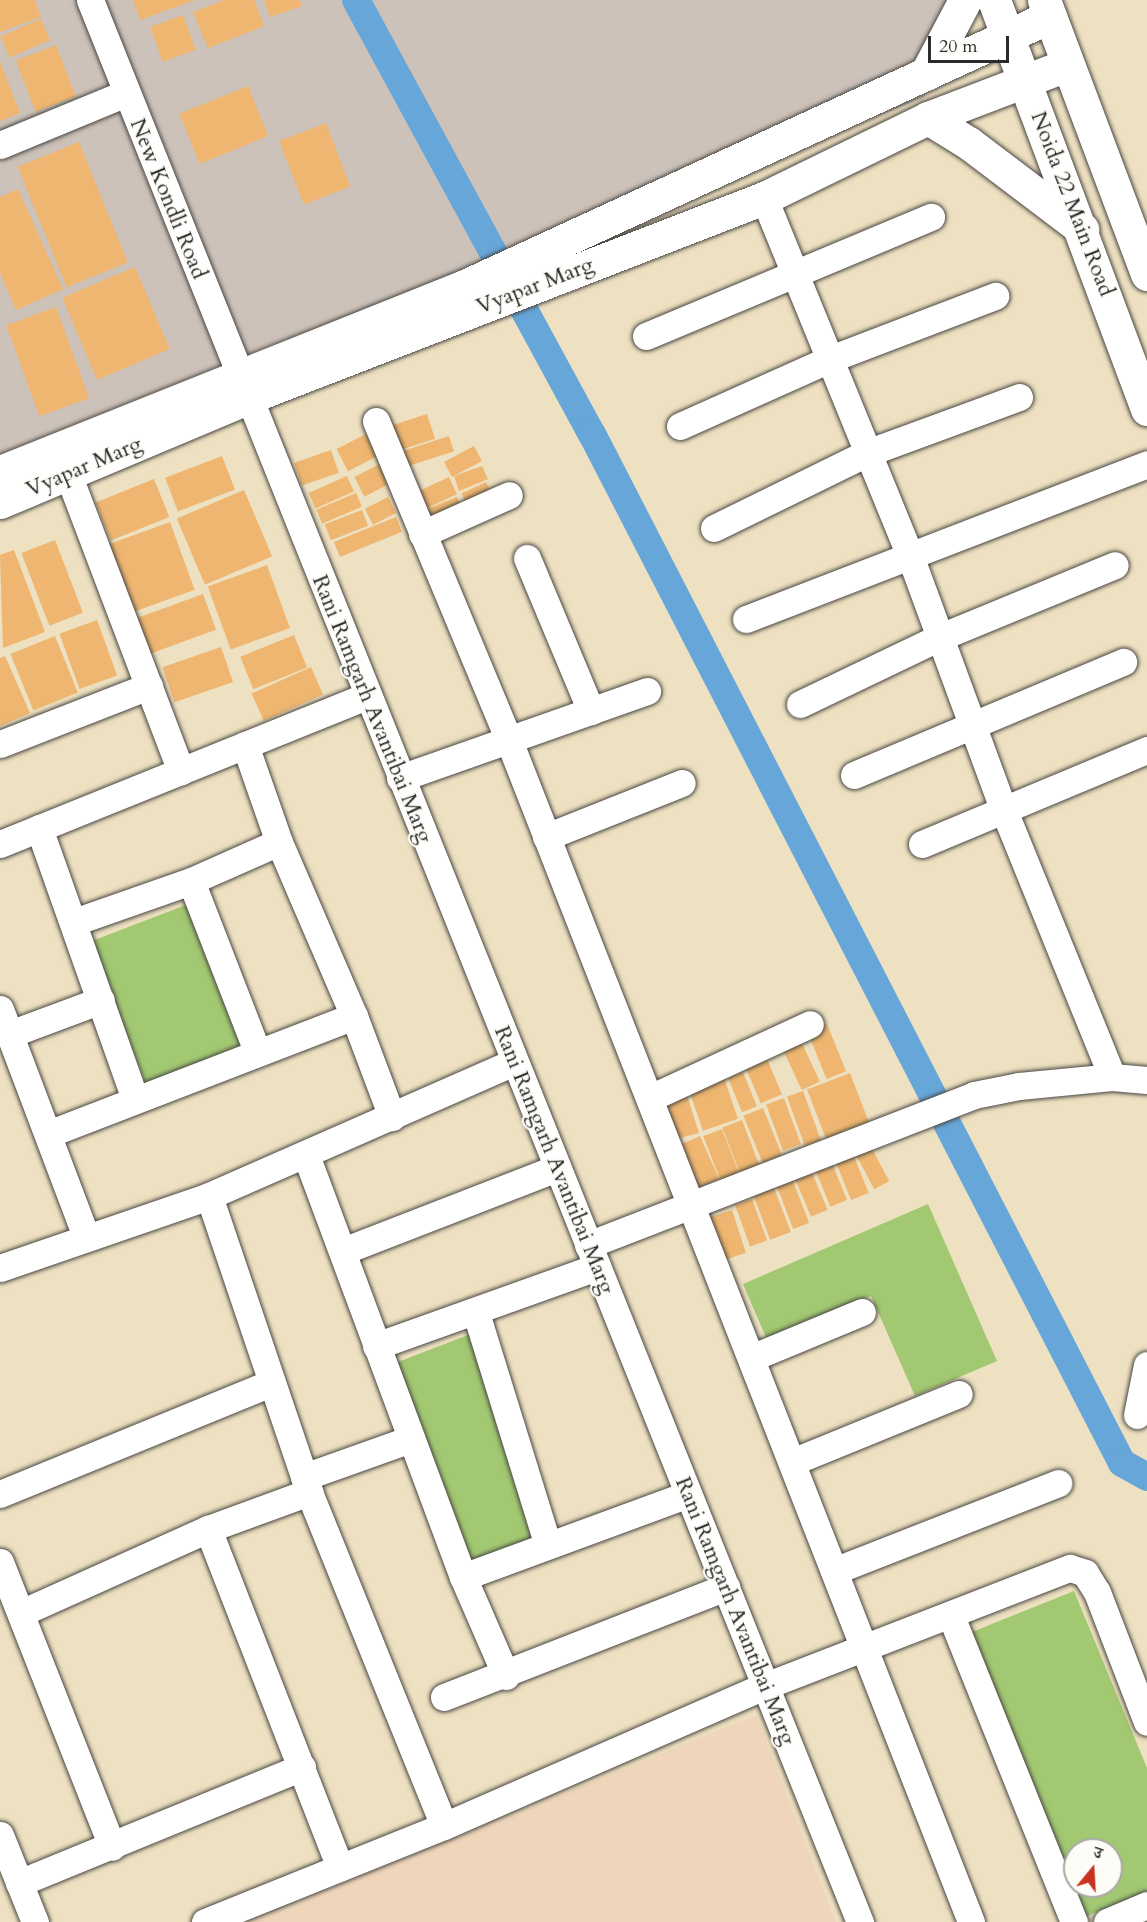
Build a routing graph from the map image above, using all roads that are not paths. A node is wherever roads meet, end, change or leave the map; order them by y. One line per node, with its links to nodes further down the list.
1 (90, 0): 9 (street, New Kondli Road)
2 (965, 0): 7 (street)
3 (994, 0): 5 (street, Noida 22 Main Road)
4 (1047, 8): 5 (street, Vyapar Marg); 6 (street, Noida 22 Main Road)
5 (1007, 34): 7 (street, Vyapar Marg); 8 (street, Noida 22 Main Road)
6 (1067, 66): 8 (street, Vyapar Marg); 16 (street, Noida 22 Main Road)
7 (926, 74): 18 (street, Vyapar Marg)
8 (1026, 82): 10 (street, Vyapar Marg); 14 (street, Noida 22 Main Road)
9 (126, 93): 11 (street); 21 (street, New Kondli Road)
10 (928, 118): 12 (street, Vyapar Marg); 14 (street)
11 (0, 145)
12 (764, 198): 15 (street); 18 (street, Vyapar Marg)
13 (930, 217): 15 (street)
14 (1082, 229): 23 (street, Noida 22 Main Road)
15 (796, 272): 19 (street); 20 (street)
16 (1147, 274)
17 (995, 296): 20 (street)
18 (473, 297): 21 (street, Vyapar Marg)
19 (646, 336)
20 (831, 359): 25 (street); 26 (street)
21 (242, 387): 28 (street, Vyapar Marg); 29 (street, Vyapar Marg); 42 (street, Rani Ramgarh Avantibai Marg)
22 (1018, 398): 26 (street)
23 (1147, 409)
24 (376, 422): 33 (street)
25 (680, 426)
26 (867, 453): 32 (street); 34 (street)
27 (1147, 464): 34 (street)
28 (0, 472)
29 (68, 474): 31 (street, Vyapar Marg); 40 (street)
30 (509, 495): 33 (street)
31 (0, 502)
32 (714, 528)
33 (422, 534): 46 (street)
34 (909, 553): 37 (street); 38 (street)
35 (528, 558): 44 (street)
36 (1115, 565): 38 (street)
37 (746, 619)
38 (938, 638): 43 (street); 45 (street)
39 (1123, 662): 45 (street)
40 (148, 686): 47 (street); 50 (street)
41 (647, 691): 44 (street)
42 (367, 696): 48 (street); 52 (street, Rani Ramgarh Avantibai Marg)
43 (800, 704)
44 (591, 711): 46 (street)
45 (976, 725): 51 (street); 54 (street)
46 (508, 738): 52 (street); 56 (street)
47 (0, 744)
48 (245, 745): 50 (street); 57 (street)
49 (1147, 750): 54 (street)
50 (181, 771): 55 (street)
51 (854, 775)
52 (400, 778): 68 (street, Rani Ramgarh Avantibai Marg)
53 (682, 783): 56 (street)
54 (1004, 808): 59 (street); 69 (street)
55 (39, 828): 58 (street); 61 (street)
56 (546, 837): 72 (street)
57 (279, 842): 60 (street); 64 (street)
58 (0, 844)
59 (922, 844)
60 (191, 881): 61 (street); 67 (street)
61 (74, 922): 62 (street)
62 (101, 1000): 66 (street); 71 (street)
63 (0, 1009): 66 (street)
64 (354, 1016): 67 (street); 73 (street)
65 (810, 1024): 72 (street)
66 (10, 1034): 74 (street)
67 (257, 1051): 71 (street)
68 (514, 1062): 73 (street); 76 (street, Rani Ramgarh Avantibai Marg)
69 (1112, 1077): 70 (street); 78 (street)
70 (1147, 1080)
71 (134, 1097): 74 (street)
72 (650, 1098): 78 (street)
73 (392, 1117): 75 (street)
74 (48, 1134): 79 (street)
75 (306, 1155): 77 (street); 80 (street)
76 (557, 1168): 80 (street); 81 (street, Rani Ramgarh Avantibai Marg)
77 (209, 1196): 79 (street); 88 (street)
78 (690, 1204): 81 (street); 86 (street)
79 (86, 1236): 82 (street)
80 (343, 1251): 85 (street)
81 (592, 1256): 84 (street); 96 (street, Rani Ramgarh Avantibai Marg)
82 (0, 1268)
83 (862, 1312): 86 (street)
84 (476, 1313): 85 (street); 98 (street)
85 (376, 1346): 91 (street)
86 (751, 1358): 92 (street)
87 (1147, 1365): 90 (street)
88 (271, 1383): 94 (street); 95 (street)
89 (959, 1394): 92 (street)
90 (1137, 1415)
91 (411, 1439): 94 (street); 101 (street)
92 (792, 1462): 100 (street)
93 (1058, 1483): 100 (street)
94 (307, 1484): 97 (street); 111 (street)
95 (0, 1494)
96 (688, 1494): 98 (street); 102 (street, Rani Ramgarh Avantibai Marg)
97 (208, 1529): 103 (street); 110 (street)
98 (548, 1545): 101 (street)
99 (0, 1562): 103 (street)
100 (834, 1571): 105 (street)
101 (463, 1577): 106 (street)
102 (726, 1587): 106 (street); 107 (street, Rani Ramgarh Avantibai Marg)
103 (21, 1614): 113 (street)
104 (951, 1616): 105 (street); 109 (street); 121 (street)
105 (864, 1649): 107 (street); 120 (street)
106 (506, 1676): 108 (street)
107 (765, 1686): 111 (street); 119 (street, Rani Ramgarh Avantibai Marg)
108 (444, 1697)
109 (1147, 1722)
110 (302, 1767): 113 (street); 114 (street)
111 (444, 1826): 114 (street)
112 (0, 1835): 115 (street)
113 (112, 1847): 115 (street)
114 (340, 1867): 118 (street)
115 (19, 1883): 117 (street)
116 (1147, 1905): 122 (street)
117 (35, 1922)
118 (205, 1922)
119 (860, 1922)
120 (971, 1922)
121 (1074, 1922)
122 (1107, 1922)

